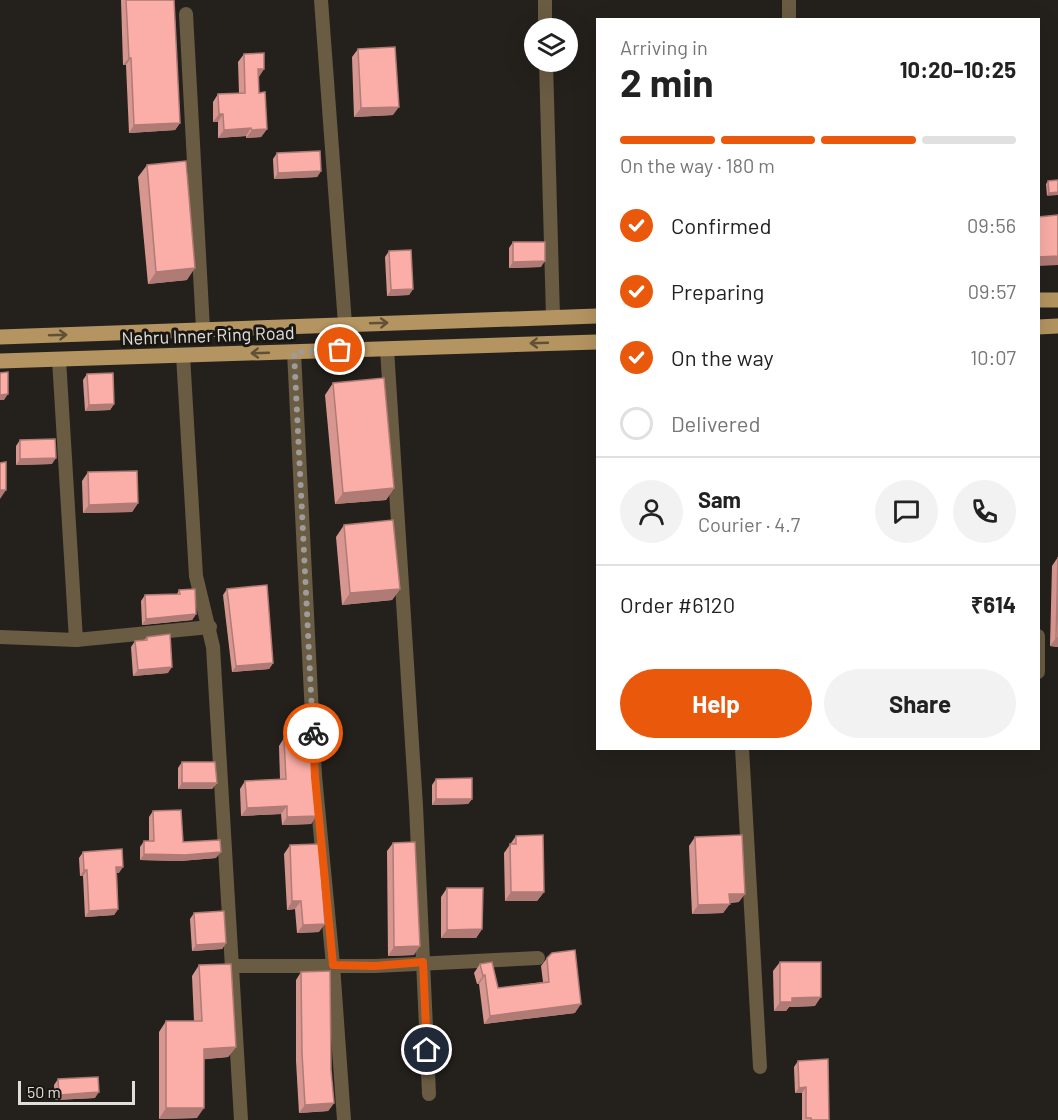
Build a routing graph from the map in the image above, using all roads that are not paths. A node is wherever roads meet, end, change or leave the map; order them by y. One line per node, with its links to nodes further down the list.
1 (321, 0): 12 (street)
2 (545, 0): 5 (street)
3 (789, 0): 6 (street)
4 (186, 14): 15 (street)
5 (545, 18)
6 (789, 18)
7 (546, 72): 11 (street)
8 (1040, 300): 9 (main road)
9 (1058, 300)
10 (596, 316): 11 (main road)
11 (553, 317): 12 (main road, one-way to 11)
12 (345, 324): 15 (main road)
13 (1058, 326): 14 (main road)
14 (1040, 327)
15 (203, 329): 16 (main road, one-way to 15)
16 (0, 337)
17 (596, 342): 18 (main road, Nehru Inner Ring Road, one-way to 18)
18 (387, 348): 19 (main road, Nehru Inner Ring Road); 28 (street)
19 (294, 352): 20 (main road, Nehru Inner Ring Road, one-way to 20); 29 (street)
20 (183, 355): 21 (main road, Nehru Inner Ring Road); 23 (street)
21 (59, 359): 22 (main road, Nehru Inner Ring Road); 25 (street)
22 (0, 361)
23 (210, 627): 25 (street); 30 (street)
24 (0, 637): 25 (street)
25 (76, 640)
26 (742, 750): 31 (street)
27 (538, 958): 28 (street)
28 (423, 962): 29 (street); 32 (street)
29 (333, 965): 30 (street); 34 (street)
30 (232, 966): 33 (street)
31 (760, 1067)
32 (429, 1094)
33 (241, 1120)
34 (344, 1120)

